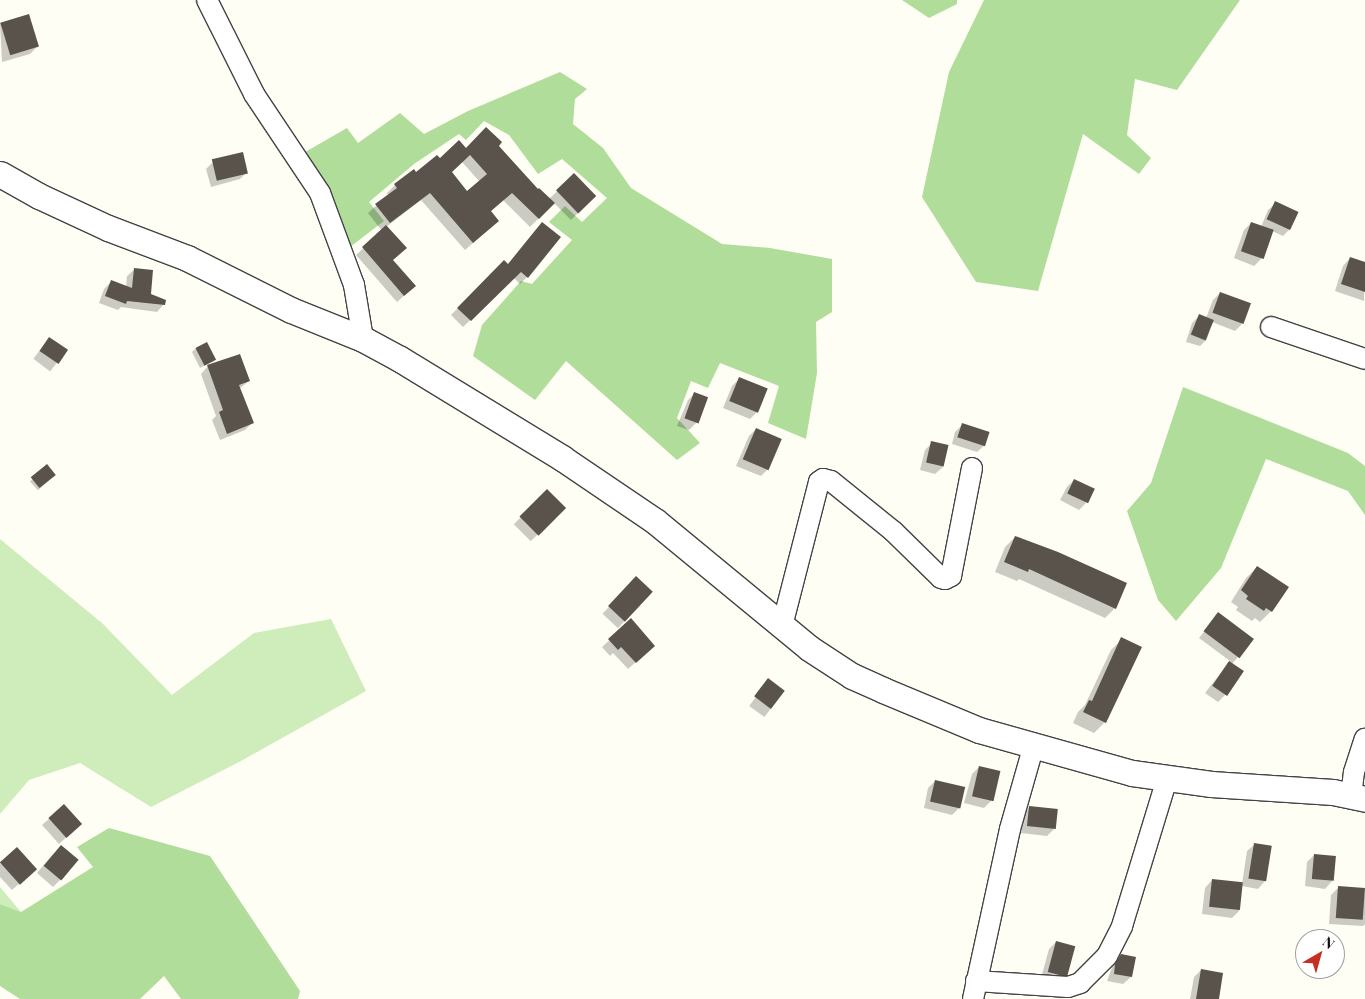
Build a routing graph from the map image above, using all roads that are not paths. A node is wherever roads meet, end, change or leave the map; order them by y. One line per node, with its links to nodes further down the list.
1 (207, 0): 4 (street)
2 (0, 174): 4 (street)
3 (1271, 327): 5 (street)
4 (363, 339): 7 (street)
5 (1365, 359)
6 (972, 468): 7 (street)
7 (782, 626): 9 (street)
8 (1365, 739): 11 (street)
9 (1034, 745): 10 (street); 12 (street)
10 (1167, 779): 11 (street); 12 (street)
11 (1358, 797)
12 (974, 990)

